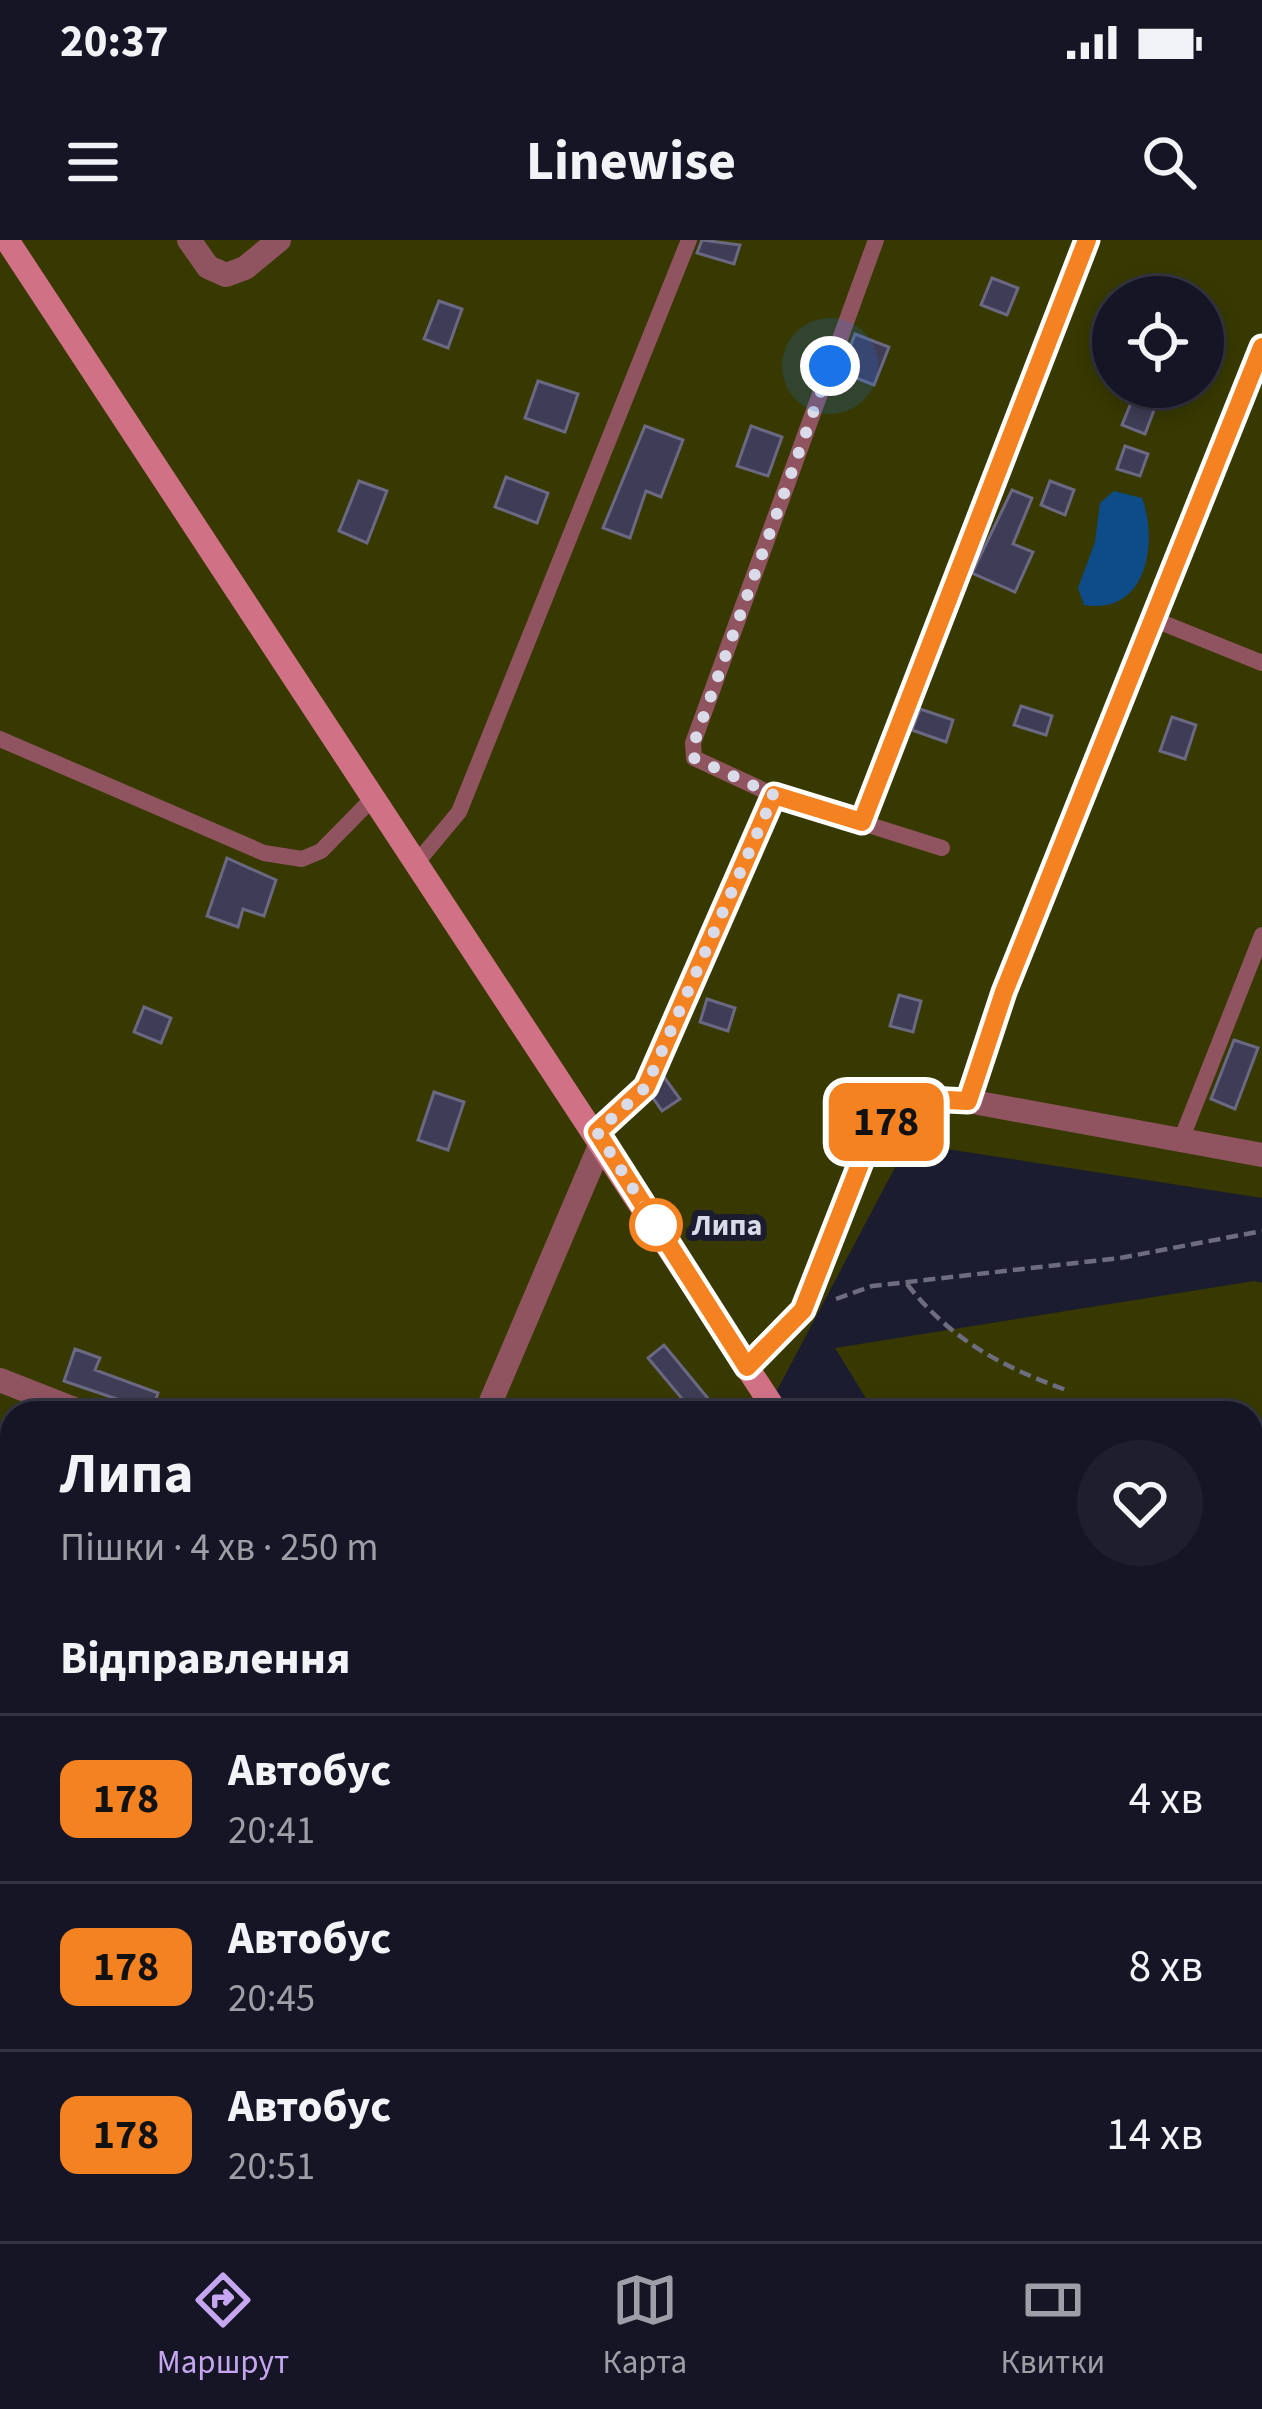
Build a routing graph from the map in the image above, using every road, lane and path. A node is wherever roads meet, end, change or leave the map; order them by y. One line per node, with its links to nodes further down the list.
1 (8, 240): 12 (street)
2 (189, 240): 3 (street)
3 (279, 240)
4 (689, 240): 15 (lane)
5 (876, 240): 11 (lane)
6 (1087, 240): 13 (lane)
7 (1262, 347): 8 (lane)
8 (1154, 619): 9 (lane); 17 (lane)
9 (1262, 664)
10 (0, 739): 12 (lane)
11 (774, 795): 13 (lane); 18 (lane)
12 (375, 796): 15 (street)
13 (862, 822): 14 (lane)
14 (942, 848)
15 (418, 860): 18 (street)
16 (1262, 935): 19 (lane)
17 (968, 1101): 19 (street); 23 (street)
18 (600, 1137): 24 (street); 28 (street)
19 (1180, 1141): 20 (street)
20 (1262, 1155)
21 (1262, 1232): 22 (path)
22 (907, 1284): 23 (path); 26 (path)
23 (803, 1310): 24 (street)
24 (747, 1367): 29 (street)
25 (0, 1380): 27 (street)
26 (1069, 1390)
27 (40, 1401)
28 (491, 1401)
29 (769, 1401)

